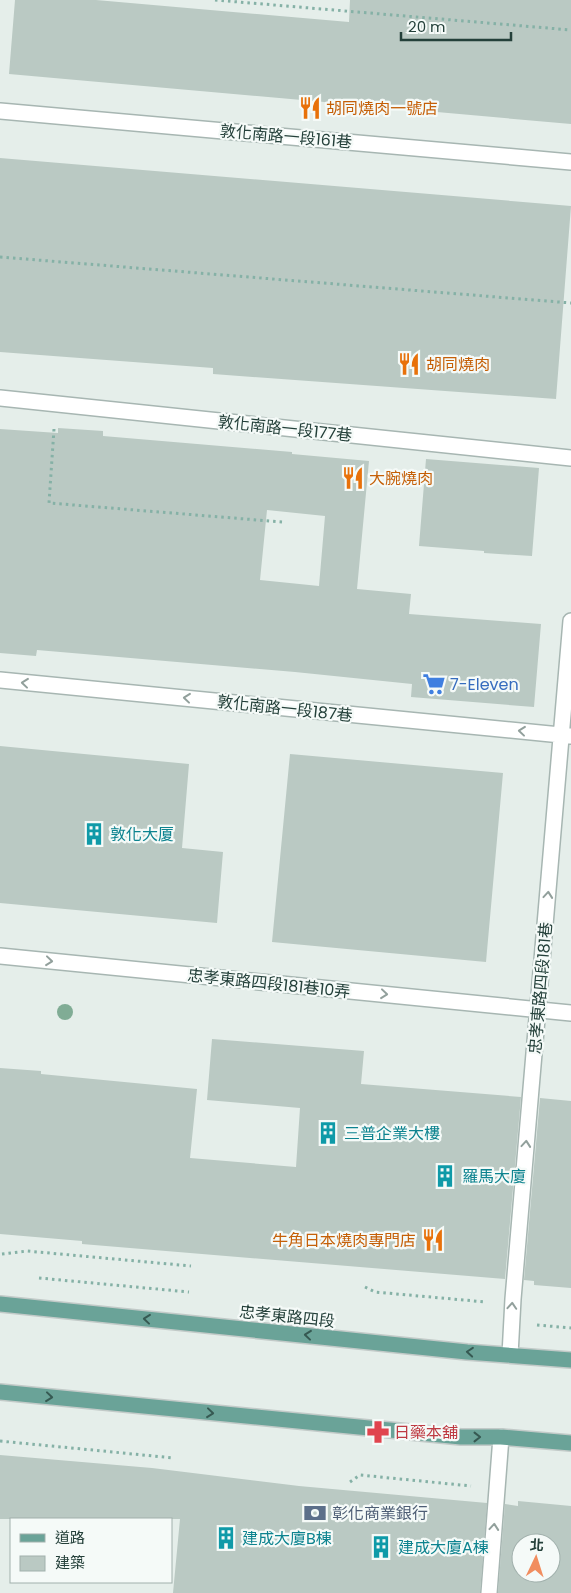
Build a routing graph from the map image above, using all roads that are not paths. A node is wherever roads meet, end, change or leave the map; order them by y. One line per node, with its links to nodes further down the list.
1 (0, 111): 2 (street, 敦化南路一段161巷)
2 (571, 162)
3 (0, 398): 4 (street, 敦化南路一段177巷)
4 (571, 458)
5 (571, 621): 7 (street, 忠孝東路四段181巷)
6 (0, 680): 7 (street, 敦化南路一段187巷, one-way to 6)
7 (567, 736): 9 (street, 忠孝東路四段181巷, one-way to 7)
8 (0, 956): 9 (street, 忠孝東路四段181巷10弄, one-way to 9)
9 (538, 1010): 10 (street, 忠孝東路四段181巷10弄); 12 (street, 忠孝東路四段181巷, one-way to 9)
10 (571, 1013)
11 (0, 1304): 12 (main road, 忠孝東路四段, one-way to 11)
12 (510, 1354): 13 (main road, 忠孝東路四段)
13 (571, 1360)
14 (0, 1392): 15 (main road, one-way to 15)
15 (501, 1437): 16 (main road); 17 (street, one-way to 15)
16 (571, 1443)
17 (488, 1593)

